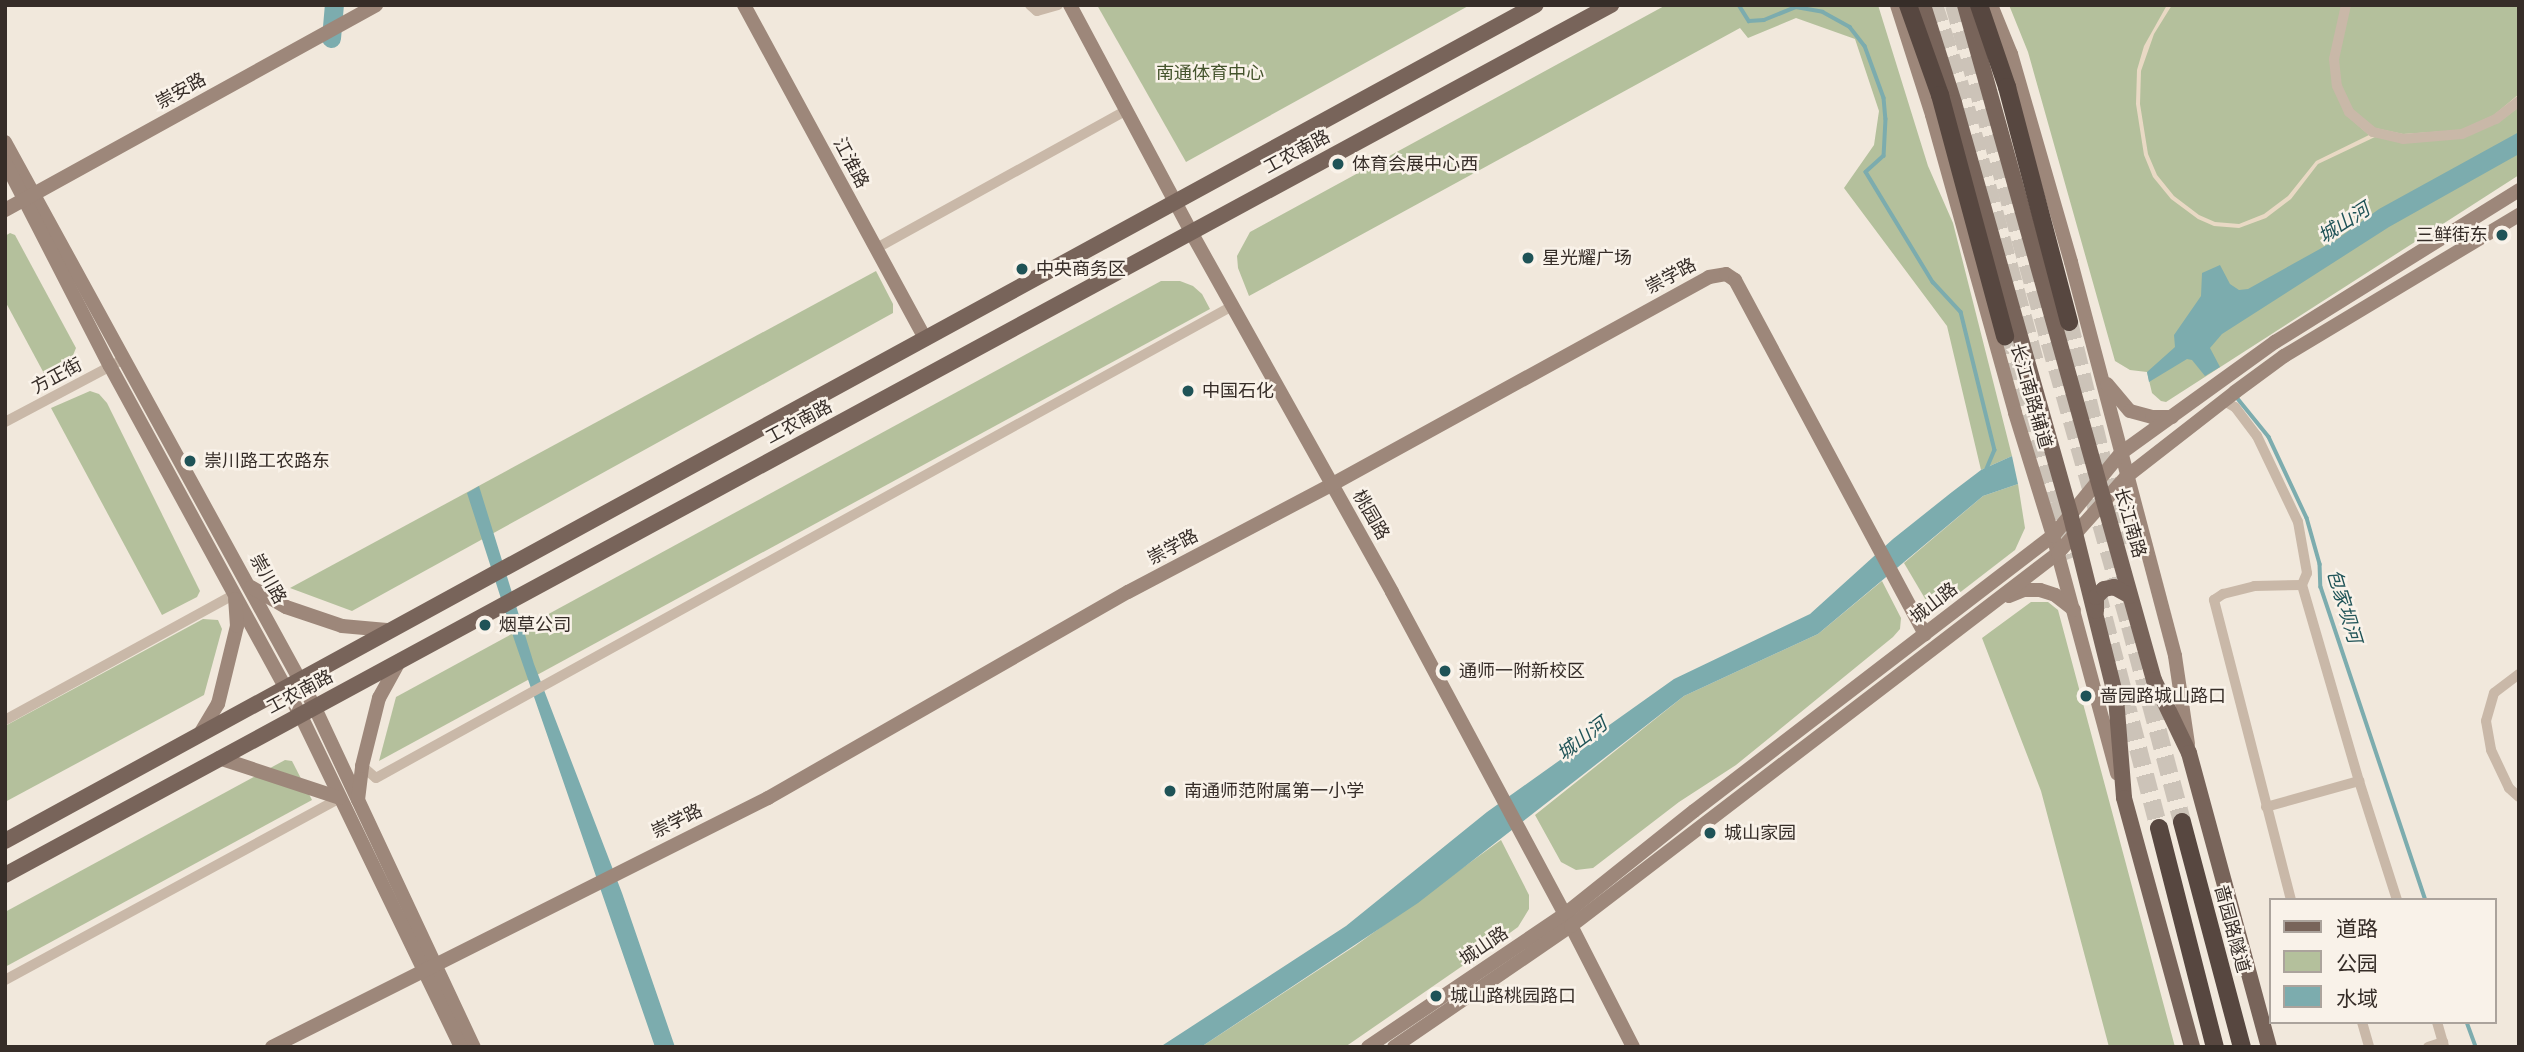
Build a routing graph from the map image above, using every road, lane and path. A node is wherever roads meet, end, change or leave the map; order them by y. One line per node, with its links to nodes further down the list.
1 (376, 5): 20 (street, 崇安路)
2 (744, 5): 25 (street, 江淮路)
3 (1030, 5): 4 (street)
4 (1058, 5)
5 (1070, 5): 16 (street, 桃园路)
6 (1536, 5): 21 (main road, 工农南路)
7 (1611, 5): 24 (main road, 工农南路)
8 (1897, 5): 43 (street, 长江南路辅道)
9 (1908, 5): 28 (highway)
10 (1923, 5): 41 (main road)
11 (1965, 5): 38 (main road, 长江南路)
12 (1979, 5): 27 (highway)
13 (1991, 5): 32 (street)
14 (2346, 5): 15 (street)
15 (2519, 101)
16 (1126, 110): 21 (street, 桃园路); 25 (street)
17 (5, 142): 20 (street, 崇川路)
18 (5, 162): 20 (street, 崇川路)
19 (2519, 190): 34 (street, 城山路)
20 (29, 197): 22 (street, 崇安路); 30 (street, 崇川路); 31 (street, 崇川路)
21 (1175, 201): 24 (street, 桃园路); 29 (main road, 工农南路)
22 (5, 210)
23 (2519, 215): 33 (street, 城山路)
24 (1191, 232): 26 (street, 桃园路); 54 (main road, 工农南路)
25 (875, 249): 29 (street, 江淮路)
26 (1232, 306): 39 (street, 桃园路); 62 (street)
27 (2069, 323)
28 (2005, 337)
29 (925, 339): 52 (main road, 工农南路)
30 (124, 359): 31 (street, 方正街); 46 (street, 崇川路)
31 (110, 366): 35 (street, 方正街); 47 (street, 崇川路)
32 (2100, 372): 34 (street); 36 (street)
33 (2228, 398): 37 (street, 城山路); 45 (street)
34 (2172, 417): 36 (street, 城山路)
35 (5, 422)
36 (2121, 453): 37 (street); 38 (street, 城山路)
37 (2126, 477): 40 (street, 城山路); 60 (street)
38 (2098, 483): 40 (main road, 长江南路); 41 (street, 城山路)
39 (1331, 485): 53 (street, 崇学路); 75 (street, 桃园路); 77 (street, 崇学路)
40 (2104, 504): 42 (street, 城山路); 48 (main road, 长江南路)
41 (2071, 517): 42 (main road); 43 (street, 城山路)
42 (2075, 535): 44 (street, 城山路); 51 (main road)
43 (2053, 536): 44 (street, 长江南路辅道); 53 (street, 城山路)
44 (2058, 553): 49 (street, 城山路); 50 (street, 长江南路辅道)
45 (2302, 585): 63 (street); 68 (street)
46 (251, 587): 52 (street); 56 (street, 崇川路)
47 (235, 594): 56 (street, 崇川路); 58 (street); 59 (street)
48 (2130, 596): 51 (main road); 60 (main road, 长江南路)
49 (1998, 600): 50 (street); 75 (street, 城山路)
50 (2074, 610): 66 (street, 长江南路辅道)
51 (2096, 620): 66 (main road)
52 (387, 630): 56 (main road, 工农南路)
53 (1925, 634): 75 (street, 城山路)
54 (400, 660): 57 (main road, 工农南路); 62 (street)
55 (2519, 674): 64 (street)
56 (292, 683): 57 (street, 崇川路); 59 (main road, 工农南路)
57 (307, 710): 61 (main road, 工农南路); 65 (street, 崇川路); 67 (street, 崇川路)
58 (5, 720)
59 (201, 732): 71 (main road, 工农南路)
60 (2189, 753): 92 (main road, 长江南路)
61 (219, 758): 65 (street); 72 (main road, 工农南路)
62 (362, 766): 67 (street)
63 (2359, 780): 68 (street); 74 (street)
64 (2519, 797)
65 (340, 798): 77 (street, 崇川路); 78 (street)
66 (2124, 798): 88 (main road)
67 (358, 802): 77 (street, 崇川路)
68 (2266, 807): 73 (street)
69 (2182, 822): 76 (highway, 啬园路隧道)
70 (2159, 828): 89 (highway)
71 (5, 841)
72 (5, 875)
73 (2290, 898)
74 (2396, 898)
75 (1568, 920): 85 (street, 城山路); 86 (street, 城山路); 87 (street, 桃园路)
76 (2211, 932): 90 (highway, 啬园路隧道); 91 (highway)
77 (429, 966): 82 (street, 崇学路); 83 (street, 崇川路); 84 (street, 崇川路)
78 (5, 980)
79 (2362, 1024): 93 (street)
80 (2438, 1024): 81 (street)
81 (2444, 1045): 94 (street)
82 (272, 1047)
83 (461, 1047)
84 (474, 1047)
85 (1368, 1047)
86 (1394, 1047)
87 (1633, 1047)
88 (2192, 1047)
89 (2215, 1047)
90 (2242, 1047)
91 (2252, 1047)
92 (2270, 1047)
93 (2369, 1047)
94 (2428, 1047)

